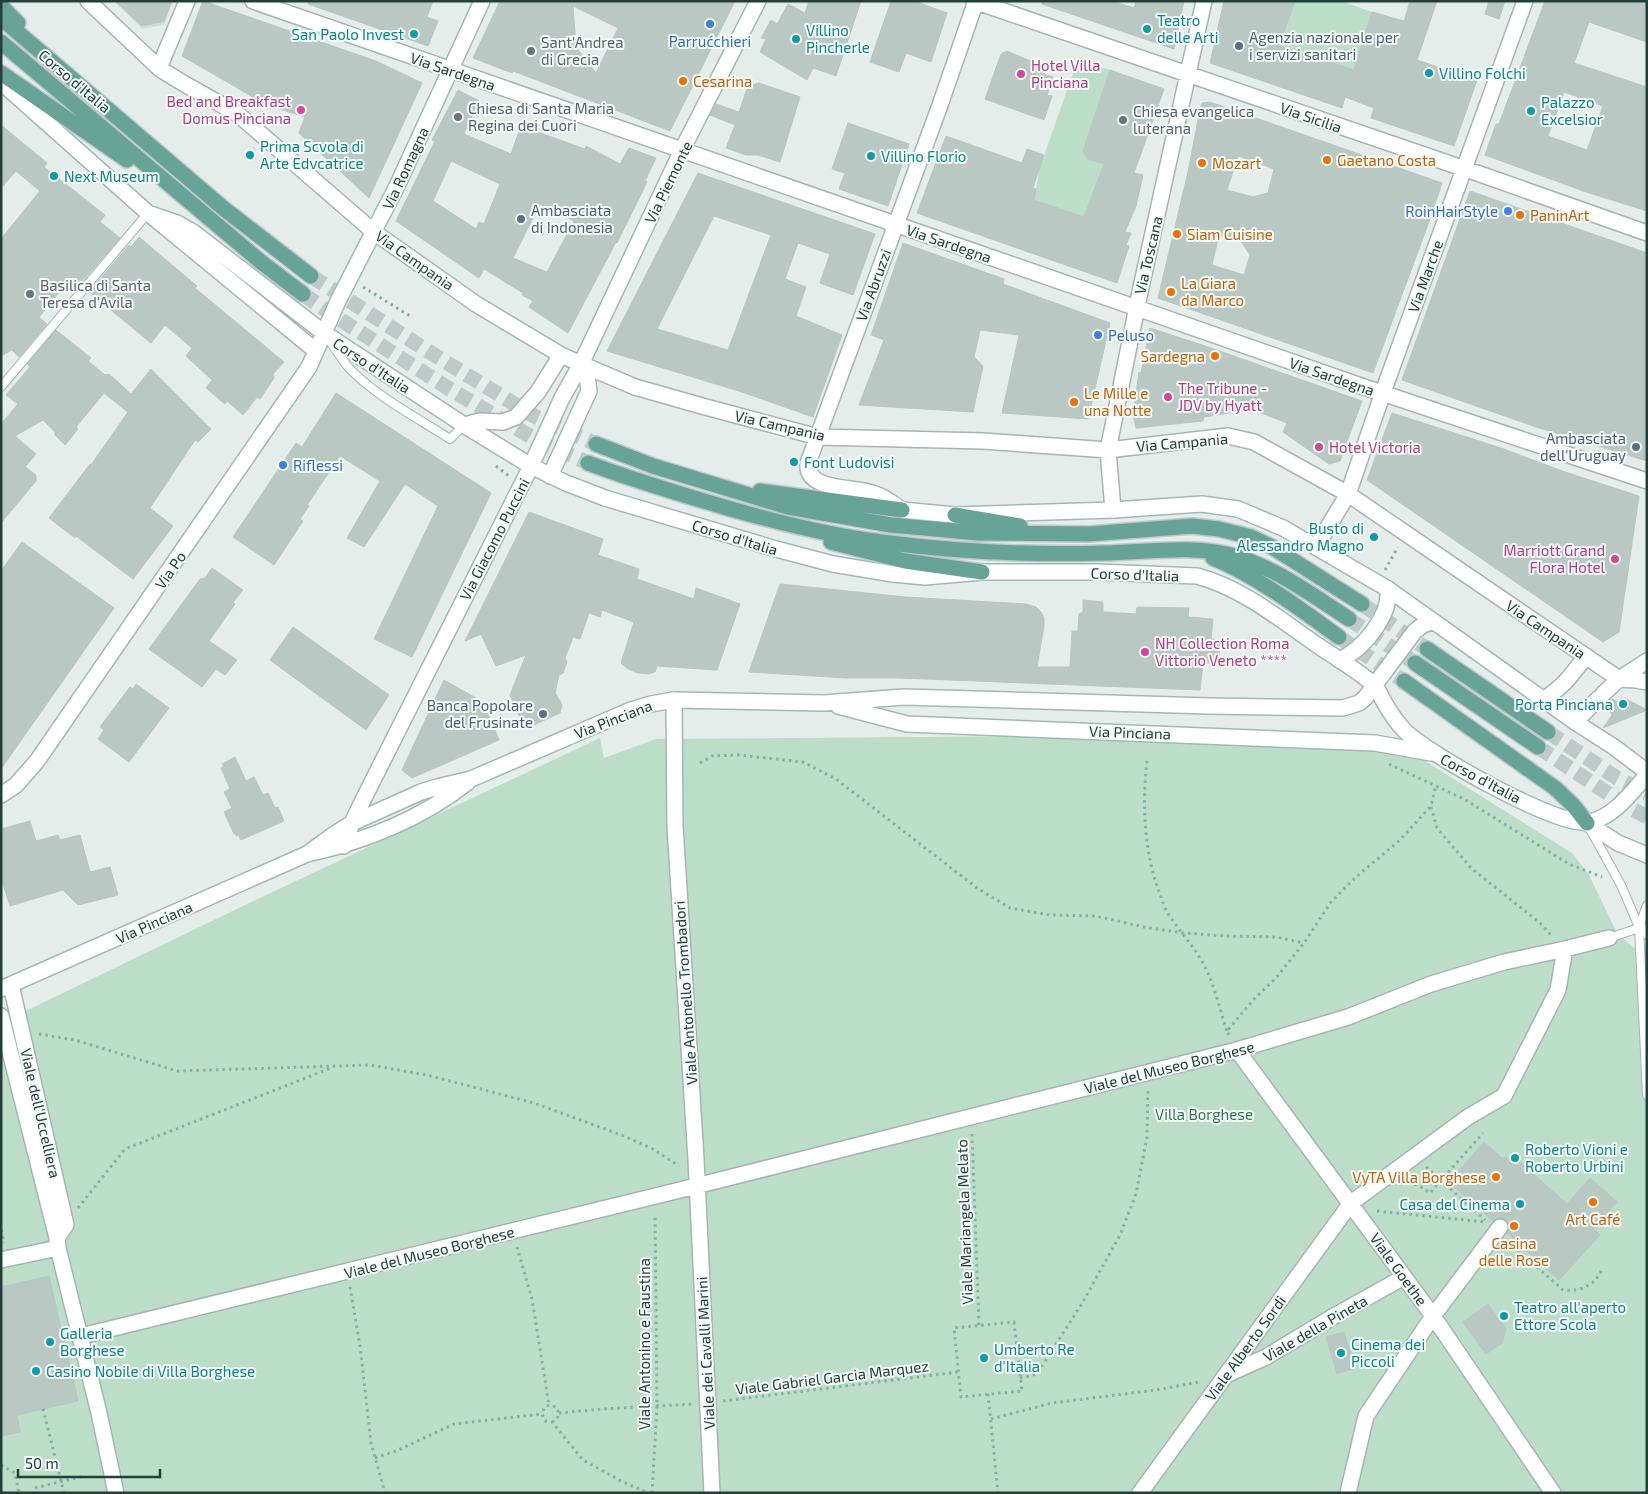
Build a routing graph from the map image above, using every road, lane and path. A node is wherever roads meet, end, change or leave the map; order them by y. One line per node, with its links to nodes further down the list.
1 (88, 1): 12 (street, Via Campania)
2 (187, 1): 12 (street)
3 (252, 1): 13 (street, Via Sardegna)
4 (482, 1): 13 (street, Via Romagna)
5 (758, 1): 19 (street, Via Piemonte)
6 (1204, 1): 15 (street, Via Toscana)
7 (1524, 1): 21 (street, Via Marche)
8 (975, 2): 15 (street, Via Sicilia); 24 (street, Via Abruzzi)
9 (1, 6): 16 (main road)
10 (1, 18): 16 (main road, Corso d'Italia)
11 (1, 42): 23 (main road, Corso d'Italia)
12 (159, 68): 25 (street, Via Campania)
13 (450, 70): 19 (street, Via Sardegna); 25 (street, Via Romagna)
14 (1, 73): 23 (main road)
15 (1189, 75): 21 (street, Via Sicilia); 30 (street, Via Toscana)
16 (73, 79): 27 (main road, Corso d'Italia)
17 (1, 82): 22 (street, Corso d'Italia)
18 (252, 150): 20 (path)
19 (682, 150): 24 (street, Via Sardegna); 35 (street, Via Piemonte)
20 (245, 158)
21 (1464, 169): 26 (street, Via Sicilia); 37 (street, Via Marche)
22 (148, 213): 32 (street, Corso d'Italia); 33 (street, Corso d'Italia); 36 (lane)
23 (203, 213): 29 (main road, Corso d'Italia)
24 (895, 224): 30 (street, Via Sardegna); 39 (street, Via Abruzzi)
25 (374, 232): 28 (street, Via Romagna); 34 (street, Via Campania)
26 (1647, 233)
27 (311, 276)
28 (349, 279): 31 (path); 32 (street, Via Romagna)
29 (303, 294)
30 (1137, 308): 37 (street, Via Sardegna); 41 (street, Via Toscana)
31 (410, 316)
32 (324, 333): 33 (street, Via Po); 38 (street, Corso d'Italia)
33 (316, 351): 85 (street, Via Po)
34 (561, 355): 35 (street, Via Campania); 38 (street)
35 (581, 364): 39 (street, Via Campania); 43 (street, Via Giacomo Puccini); 44 (street, Via Giacomo Puccini)
36 (1, 387)
37 (1382, 393): 45 (street, Via Sardegna); 47 (street, Via Marche)
38 (464, 425): 43 (street, Corso d'Italia)
39 (818, 437): 41 (street, Via Campania); 48 (street, Via Abruzzi)
40 (596, 444): 46 (main road)
41 (1108, 450): 47 (street, Via Campania); 49 (street, Via Toscana)
42 (588, 463): 51 (main road, Corso d'Italia)
43 (531, 466): 44 (street, Corso d'Italia); 87 (street, Via Giacomo Puccini)
44 (550, 476): 57 (street, Corso d'Italia)
45 (1647, 480)
46 (718, 486): 48 (main road); 52 (main road)
47 (1348, 494): 54 (street, Via Marche); 64 (street, Via Campania)
48 (902, 510): 50 (street)
49 (1113, 510): 50 (street); 54 (street)
50 (955, 514): 52 (main road)
51 (785, 524): 55 (main road, Corso d'Italia); 57 (main road)
52 (1059, 533): 59 (main road)
53 (1399, 546): 56 (path)
54 (1316, 547): 58 (street)
55 (1198, 552): 60 (main road, Corso d'Italia); 62 (main road)
56 (1384, 570)
57 (982, 572): 65 (street, Corso d'Italia)
58 (1388, 589): 61 (street); 65 (street)
59 (1362, 604)
60 (1349, 619)
61 (1432, 622): 71 (street); 73 (street)
62 (1339, 637)
63 (1427, 649): 76 (main road)
64 (1586, 656): 68 (street, Via Campania); 73 (street)
65 (1339, 660): 71 (street, Corso d'Italia)
66 (1647, 660): 68 (street)
67 (1415, 663): 77 (main road)
68 (1619, 679): 70 (street); 75 (street)
69 (1404, 681): 88 (main road)
70 (1647, 682)
71 (1375, 686): 74 (street, Via Pinciana); 78 (street, Corso d'Italia)
72 (674, 700): 74 (street, Via Pinciana); 83 (street, Via Pinciana); 111 (street, Viale Antonello Trombadori)
73 (1543, 700): 75 (street)
74 (824, 703): 78 (street, Via Pinciana)
75 (1575, 722): 82 (street)
76 (1548, 732)
77 (1538, 747)
78 (1437, 754): 88 (street, Corso d'Italia)
79 (1147, 761): 95 (path)
80 (1383, 761): 84 (path)
81 (700, 763): 95 (path)
82 (1647, 774): 88 (street)
83 (471, 779): 87 (street, Via Pinciana); 89 (street, Via Pinciana)
84 (1436, 785): 86 (path); 92 (path)
85 (1, 795)
86 (1431, 806): 98 (path); 99 (path)
87 (352, 823): 89 (street, Via Giacomo Puccini); 90 (street, Via Pinciana)
88 (1587, 823): 91 (street, Corso d'Italia); 94 (lane)
89 (344, 846): 90 (street, Via Pinciana)
90 (307, 854): 100 (street, Via Pinciana)
91 (1647, 855)
92 (1602, 878)
93 (1647, 904): 94 (lane)
94 (1643, 927): 96 (lane); 97 (lane); 107 (lane)
95 (1183, 933): 98 (path); 103 (path)
96 (1647, 935)
97 (1609, 938): 99 (street, Viale del Museo Borghese)
98 (1304, 943): 103 (path)
99 (1565, 949): 104 (street, Viale del Museo Borghese); 113 (street, Viale Alberto Sordi)
100 (6, 987): 102 (street, Viale dell'Uccelliera)
101 (1, 1016): 117 (street, Viale dell'Uccelliera)
102 (22, 1030): 105 (path); 115 (street, Viale dell'Uccelliera)
103 (1227, 1031): 104 (path)
104 (1238, 1050): 106 (street, Viale del Museo Borghese); 113 (street, Viale Goethe)
105 (334, 1067): 111 (path); 115 (path)
106 (1148, 1073): 108 (street, Viale del Museo Borghese); 126 (path)
107 (1647, 1095)
108 (971, 1117): 111 (street, Viale del Museo Borghese); 122 (path, Viale Mariangela Melato)
109 (1483, 1133): 110 (path)
110 (1402, 1184)
111 (697, 1186): 112 (street, Viale del Museo Borghese); 128 (street, Viale dei Cavalli Marini)
112 (655, 1196): 116 (street, Viale del Museo Borghese); 130 (path, Viale Antonino e Faustina)
113 (1355, 1209): 114 (path); 120 (street, Viale Goethe); 125 (street, Viale Alberto Sordi)
114 (1494, 1224): 121 (street)
115 (66, 1225): 117 (street)
116 (513, 1231): 119 (street, Viale del Museo Borghese); 129 (path)
117 (57, 1243): 118 (street); 123 (street, Viale dell'Uccelliera)
118 (1, 1260)
119 (347, 1272): 123 (street, Viale del Museo Borghese); 136 (path)
120 (1404, 1277): 121 (street, Viale Goethe); 125 (street, Viale della Pineta)
121 (1433, 1316): 150 (street); 151 (street, Viale Goethe)
122 (979, 1326): 124 (path); 126 (path)
123 (81, 1336): 143 (street, Viale dell'Uccelliera)
124 (958, 1372): 127 (path); 128 (path, Viale Gabriel Garcia Marquez)
125 (1225, 1375): 134 (path); 149 (street, Viale Alberto Sordi)
126 (1020, 1378): 127 (path)
127 (988, 1394): 134 (path)
128 (708, 1403): 130 (path, Viale Gabriel Garcia Marquez); 147 (street, Viale dei Cavalli Marini)
129 (549, 1405): 132 (path); 133 (path)
130 (657, 1406): 132 (path, Viale Gabriel Garcia Marquez); 146 (path, Viale Antonino e Faustina)
131 (43, 1409): 139 (path)
132 (559, 1413): 135 (path)
133 (542, 1414): 135 (path); 136 (path)
134 (991, 1419): 148 (path)
135 (552, 1422): 145 (path)
136 (375, 1458): 144 (path)
137 (1, 1465): 141 (path)
138 (84, 1476): 139 (path)
139 (61, 1481): 140 (path); 142 (path)
140 (35, 1488)
141 (19, 1493)
142 (64, 1493)
143 (116, 1493)
144 (385, 1493)
145 (648, 1493)
146 (652, 1493)
147 (712, 1493)
148 (998, 1493)
149 (1140, 1493)
150 (1348, 1493)
151 (1553, 1493)

